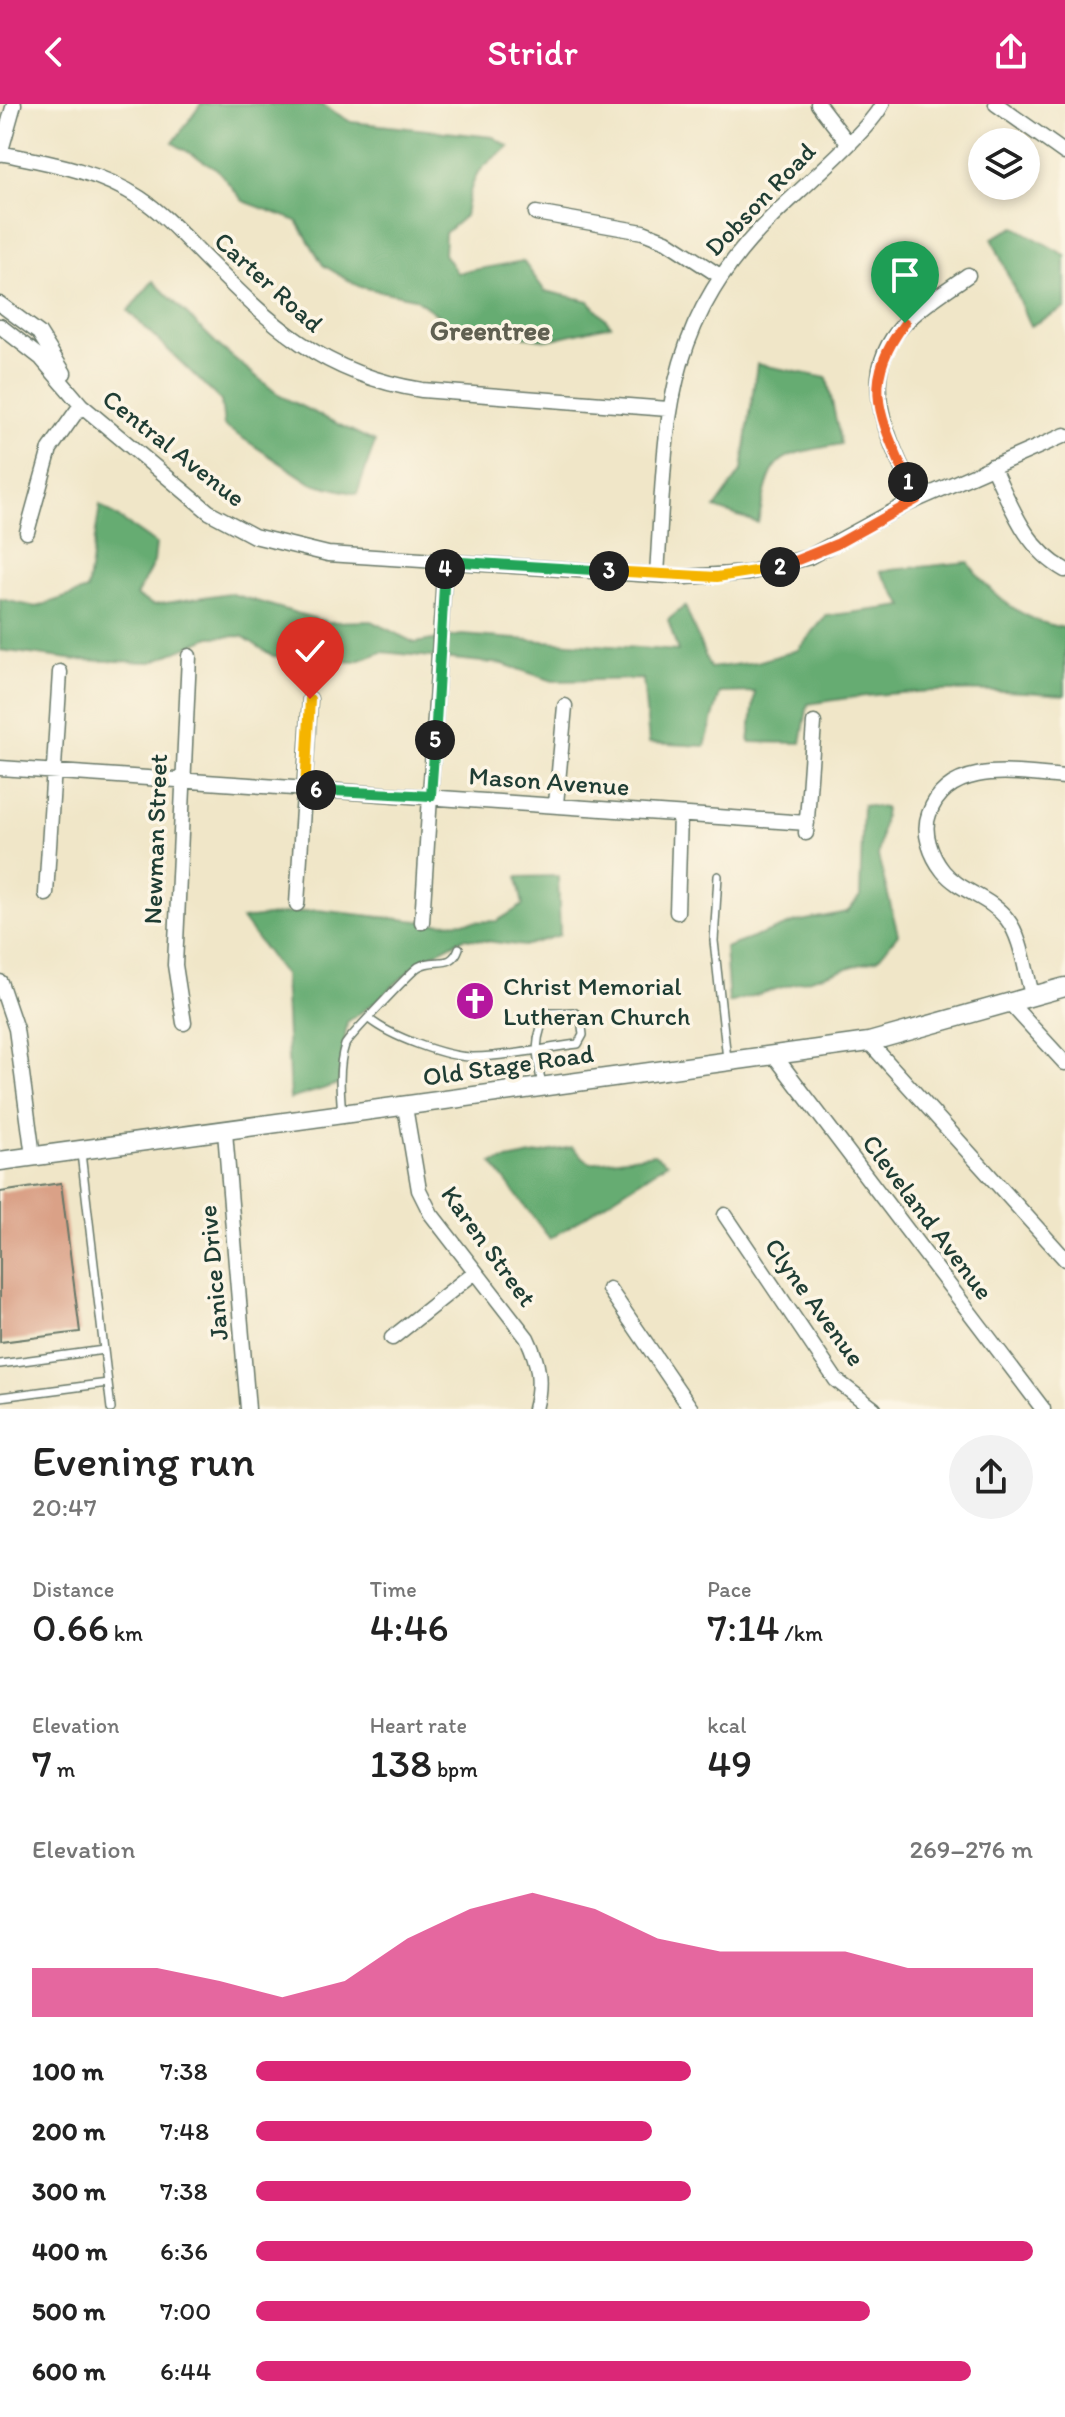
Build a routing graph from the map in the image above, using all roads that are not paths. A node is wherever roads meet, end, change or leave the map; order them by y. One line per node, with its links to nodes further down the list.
1 (14, 104): 7 (street)
2 (818, 104): 5 (street)
3 (882, 104): 5 (street, Dobson Road)
4 (996, 104): 6 (street)
5 (848, 143): 10 (street, Dobson Road)
6 (1065, 153)
7 (0, 154): 14 (street, Carter Road)
8 (536, 213): 10 (street)
9 (968, 275): 17 (street)
10 (720, 276): 14 (street, Dobson Road)
11 (0, 304): 13 (street, Central Avenue)
12 (0, 326): 13 (street, Central Avenue)
13 (81, 405): 18 (street); 19 (street, Central Avenue)
14 (668, 409): 21 (street, Dobson Road)
15 (1065, 435): 16 (street, Central Avenue)
16 (992, 466): 17 (street, Central Avenue); 20 (street)
17 (916, 500): 21 (street, Central Avenue)
18 (27, 532)
19 (445, 561): 21 (street, Central Avenue); 32 (street)
20 (1065, 570)
21 (657, 574)
22 (189, 656): 30 (street, Newman Street)
23 (60, 672): 28 (street)
24 (310, 699): 31 (street)
25 (565, 706): 33 (street)
26 (814, 723): 34 (street, Mason Avenue)
27 (0, 768): 28 (street, Mason Avenue)
28 (55, 772): 30 (street, Mason Avenue); 36 (street)
29 (1065, 777): 43 (street)
30 (181, 781): 31 (street, Mason Avenue); 46 (street, Newman Street)
31 (305, 789): 32 (street, Mason Avenue); 37 (street)
32 (431, 796): 33 (street, Mason Avenue); 39 (street)
33 (556, 804): 34 (street, Mason Avenue)
34 (680, 815): 38 (street)
35 (718, 876): 50 (lane)
36 (46, 894)
37 (297, 904)
38 (677, 912)
39 (422, 922)
40 (459, 948): 45 (lane)
41 (0, 982): 57 (street)
42 (1065, 987): 43 (street, Old Stage Road)
43 (1032, 994): 44 (street, Old Stage Road)
44 (1009, 1002): 47 (street, Old Stage Road); 51 (street)
45 (369, 1019): 48 (lane); 54 (lane)
46 (184, 1023)
47 (869, 1042): 49 (street, Old Stage Road); 60 (street)
48 (535, 1048): 48 (lane); 52 (lane)
49 (774, 1055): 50 (street, Old Stage Road); 73 (street, Cleveland Avenue)
50 (727, 1061): 52 (street, Old Stage Road)
51 (1065, 1063)
52 (542, 1086): 53 (street, Old Stage Road)
53 (405, 1107): 54 (street, Old Stage Road); 61 (street, Karen Street)
54 (342, 1116): 55 (street, Old Stage Road)
55 (225, 1132): 56 (street, Old Stage Road); 69 (street, Janice Drive)
56 (81, 1150): 57 (street, Old Stage Road); 64 (lane)
57 (33, 1156): 58 (street, Old Stage Road)
58 (0, 1161)
59 (725, 1215): 72 (street, Clyne Avenue)
60 (1065, 1259)
61 (475, 1272): 63 (street); 70 (street, Karen Street)
62 (609, 1289): 71 (street)
63 (392, 1338)
64 (104, 1350): 65 (lane); 66 (lane)
65 (0, 1364)
66 (108, 1383): 67 (lane); 68 (lane)
67 (0, 1397)
68 (111, 1409)
69 (248, 1409)
70 (535, 1409)
71 (691, 1409)
72 (874, 1409)
73 (1043, 1409)

